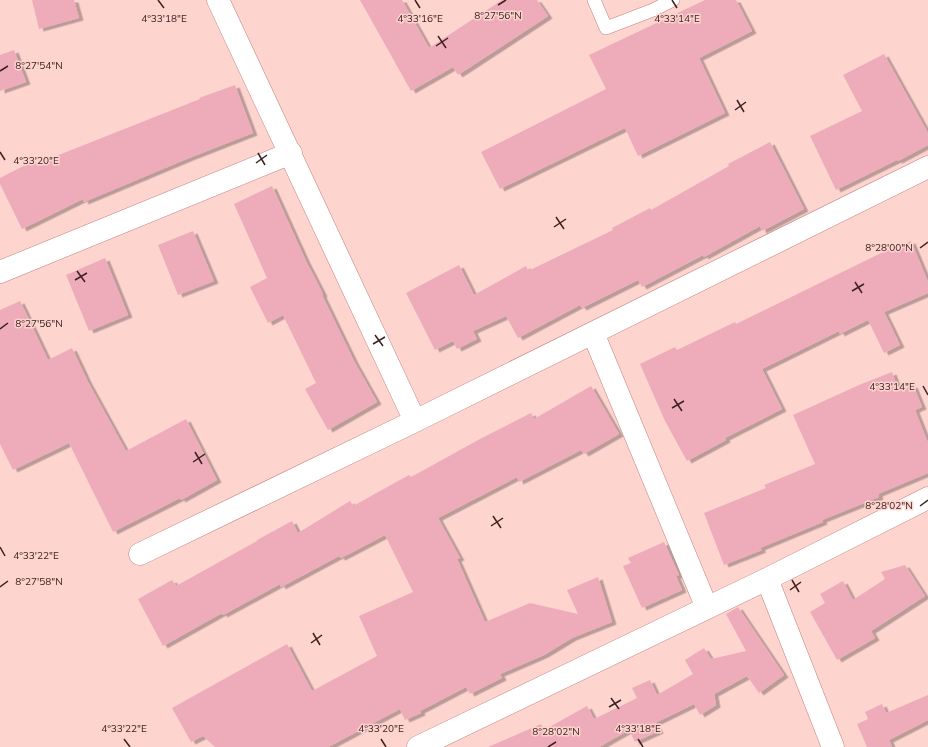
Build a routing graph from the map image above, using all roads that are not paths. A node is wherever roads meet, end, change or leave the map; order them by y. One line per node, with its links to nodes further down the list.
1 (218, 0): 4 (street)
2 (594, 0): 3 (lane)
3 (673, 0)
4 (291, 153): 6 (street); 8 (street)
5 (928, 167): 7 (street)
6 (0, 272)
7 (592, 333): 8 (street); 12 (street)
8 (415, 421): 10 (street)
9 (928, 498): 11 (street)
10 (140, 554)
11 (767, 579): 12 (street); 14 (street)
12 (707, 608): 13 (street)
13 (418, 747)
14 (833, 747)

